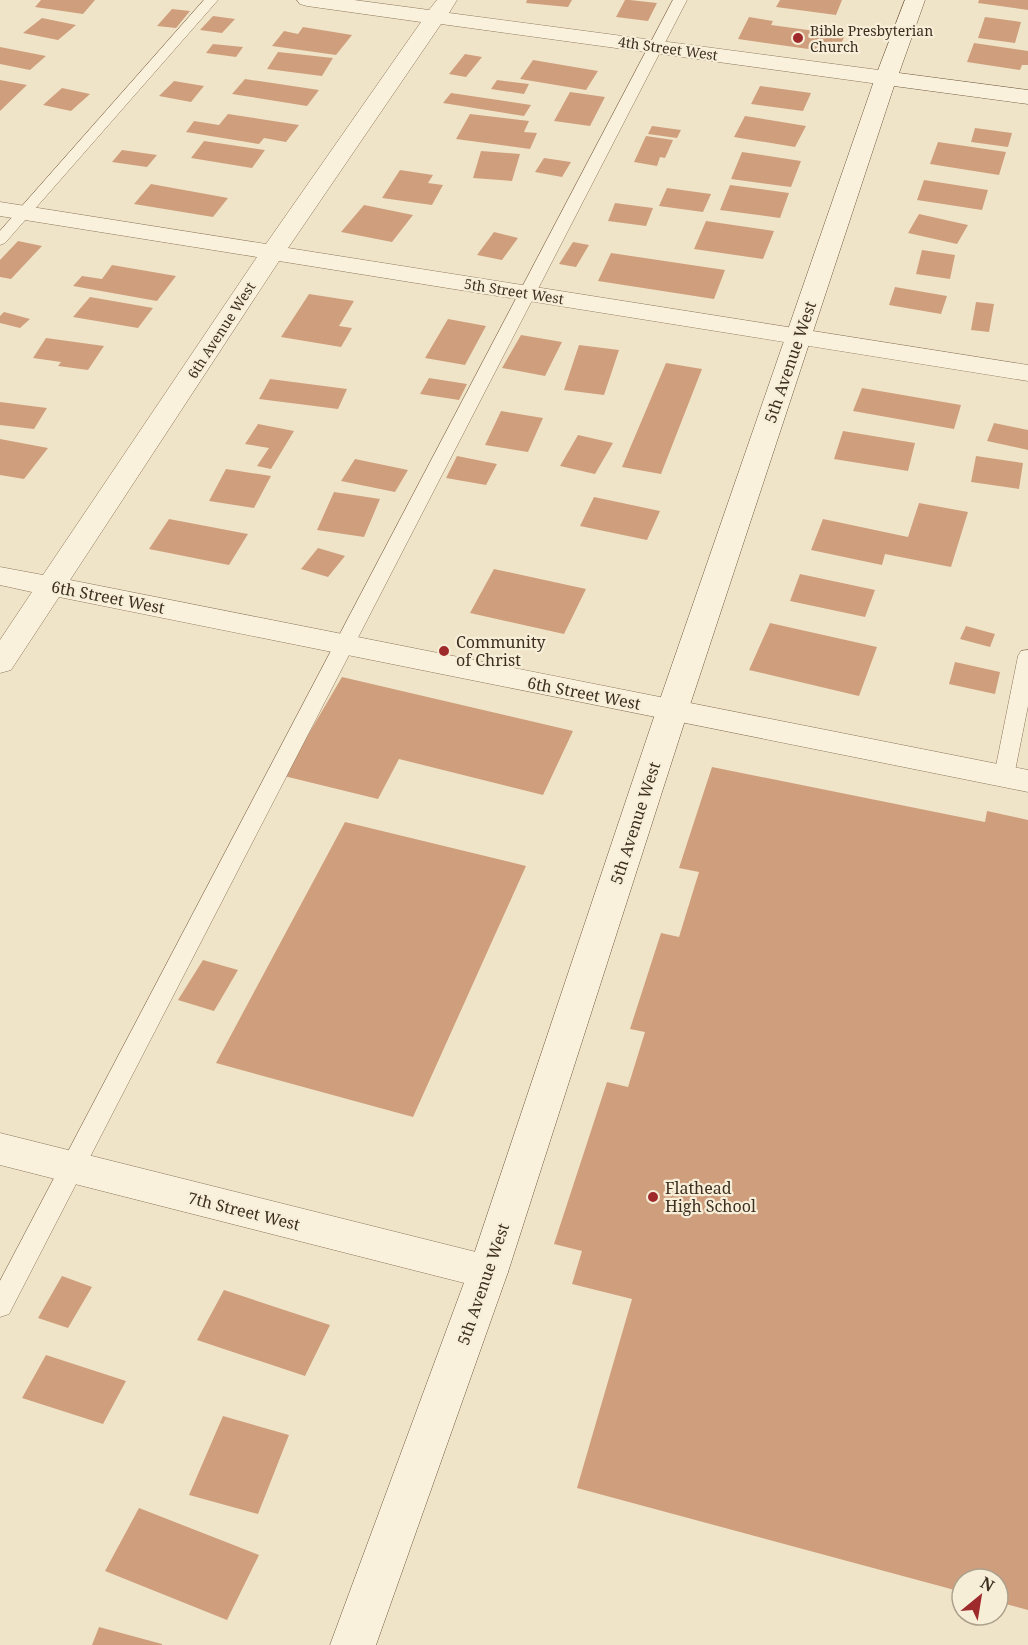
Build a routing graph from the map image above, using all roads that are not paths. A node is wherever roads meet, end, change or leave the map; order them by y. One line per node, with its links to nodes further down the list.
1 (211, 0): 9 (lane)
2 (307, 0): 5 (street, 4th Street West)
3 (680, 0): 6 (lane)
4 (915, 0): 7 (street, 5th Avenue West)
5 (441, 8): 6 (street, 4th Street West); 11 (street, 6th Avenue West)
6 (656, 47): 7 (street, 4th Street West); 12 (lane)
7 (886, 78): 8 (street, 4th Street West); 13 (street, 5th Avenue West)
8 (1028, 98)
9 (12, 210): 10 (lane); 11 (street, 5th Street West)
10 (0, 240)
11 (273, 252): 12 (street, 5th Street West); 16 (street, 6th Avenue West)
12 (527, 294): 13 (street, 5th Street West); 17 (lane)
13 (799, 337): 14 (street, 5th Street West); 20 (street, 5th Avenue West)
14 (1028, 373)
15 (0, 576): 16 (street, 6th Street West)
16 (52, 585): 17 (street, 6th Street West); 19 (street, 6th Avenue West)
17 (345, 646): 20 (street, 6th Street West); 23 (lane)
18 (1028, 656): 21 (lane)
19 (0, 663)
20 (672, 711): 21 (street, 6th Street West); 24 (street, 5th Avenue West)
21 (1016, 779)
22 (0, 1149): 23 (street, 7th Street West)
23 (71, 1167): 24 (street, 7th Street West); 25 (lane)
24 (488, 1272): 26 (street, 5th Avenue West)
25 (0, 1306)
26 (353, 1645)

